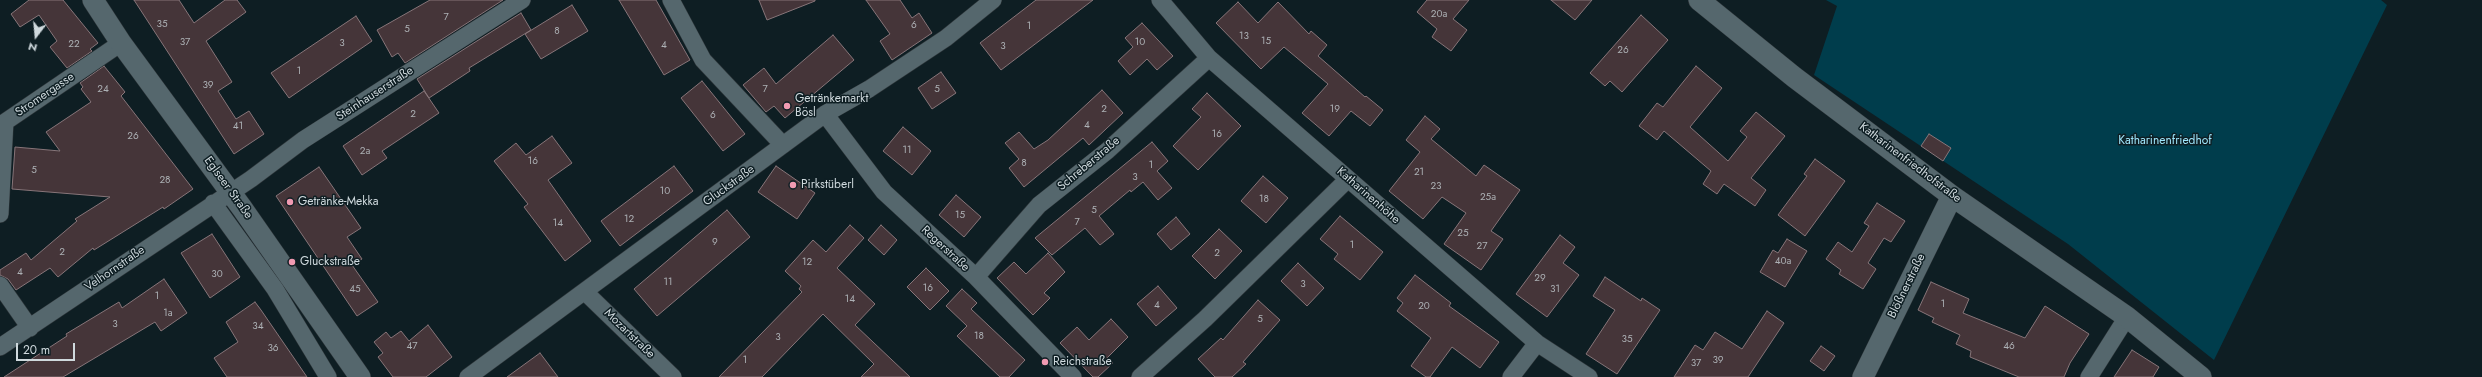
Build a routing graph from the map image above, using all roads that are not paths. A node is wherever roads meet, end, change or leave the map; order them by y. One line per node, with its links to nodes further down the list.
1 (93, 0): 7 (street, Eglseer Straße)
2 (522, 0): 12 (street, Steinhauserstraße)
3 (671, 0): 10 (street)
4 (993, 0): 9 (street, Gluckstraße)
5 (1160, 0): 8 (street, Katharinenhöhe)
6 (1699, 0): 13 (street, Katharinenfriedhofstraße)
7 (121, 43): 12 (street, Eglseer Straße); 15 (street, Stromergasse)
8 (1208, 58): 11 (street, Katharinenhöhe); 16 (street, Schreberstraße)
9 (826, 114): 10 (street, Gluckstraße); 16 (street, Regerstraße)
10 (784, 145): 18 (street, Gluckstraße)
11 (1348, 179): 21 (street, Katharinenhöhe); 28 (street)
12 (231, 192): 14 (street, Velhornstraße); 24 (street, Eglseer Straße)
13 (1952, 196): 19 (street, Katharinenfriedhofstraße); 31 (street, Blößnerstraße)
14 (213, 203): 20 (street, Velhornstraße); 23 (street, Eglseer Straße)
15 (0, 214)
16 (976, 277): 27 (street, Regerstraße)
17 (0, 285): 20 (street)
18 (585, 292): 25 (street, Gluckstraße); 26 (street, Mozartstraße)
19 (2127, 317): 32 (street); 33 (street, Katharinenfriedhofstraße)
20 (30, 328): 22 (street, Velhornstraße)
21 (1537, 343): 29 (street); 30 (street, Katharinenhöhe)
22 (0, 347)
23 (328, 377)
24 (360, 377)
25 (468, 377)
26 (673, 377)
27 (1074, 377)
28 (1140, 377)
29 (1511, 377)
30 (1589, 377)
31 (1863, 377)
32 (2089, 377)
33 (2201, 377)

